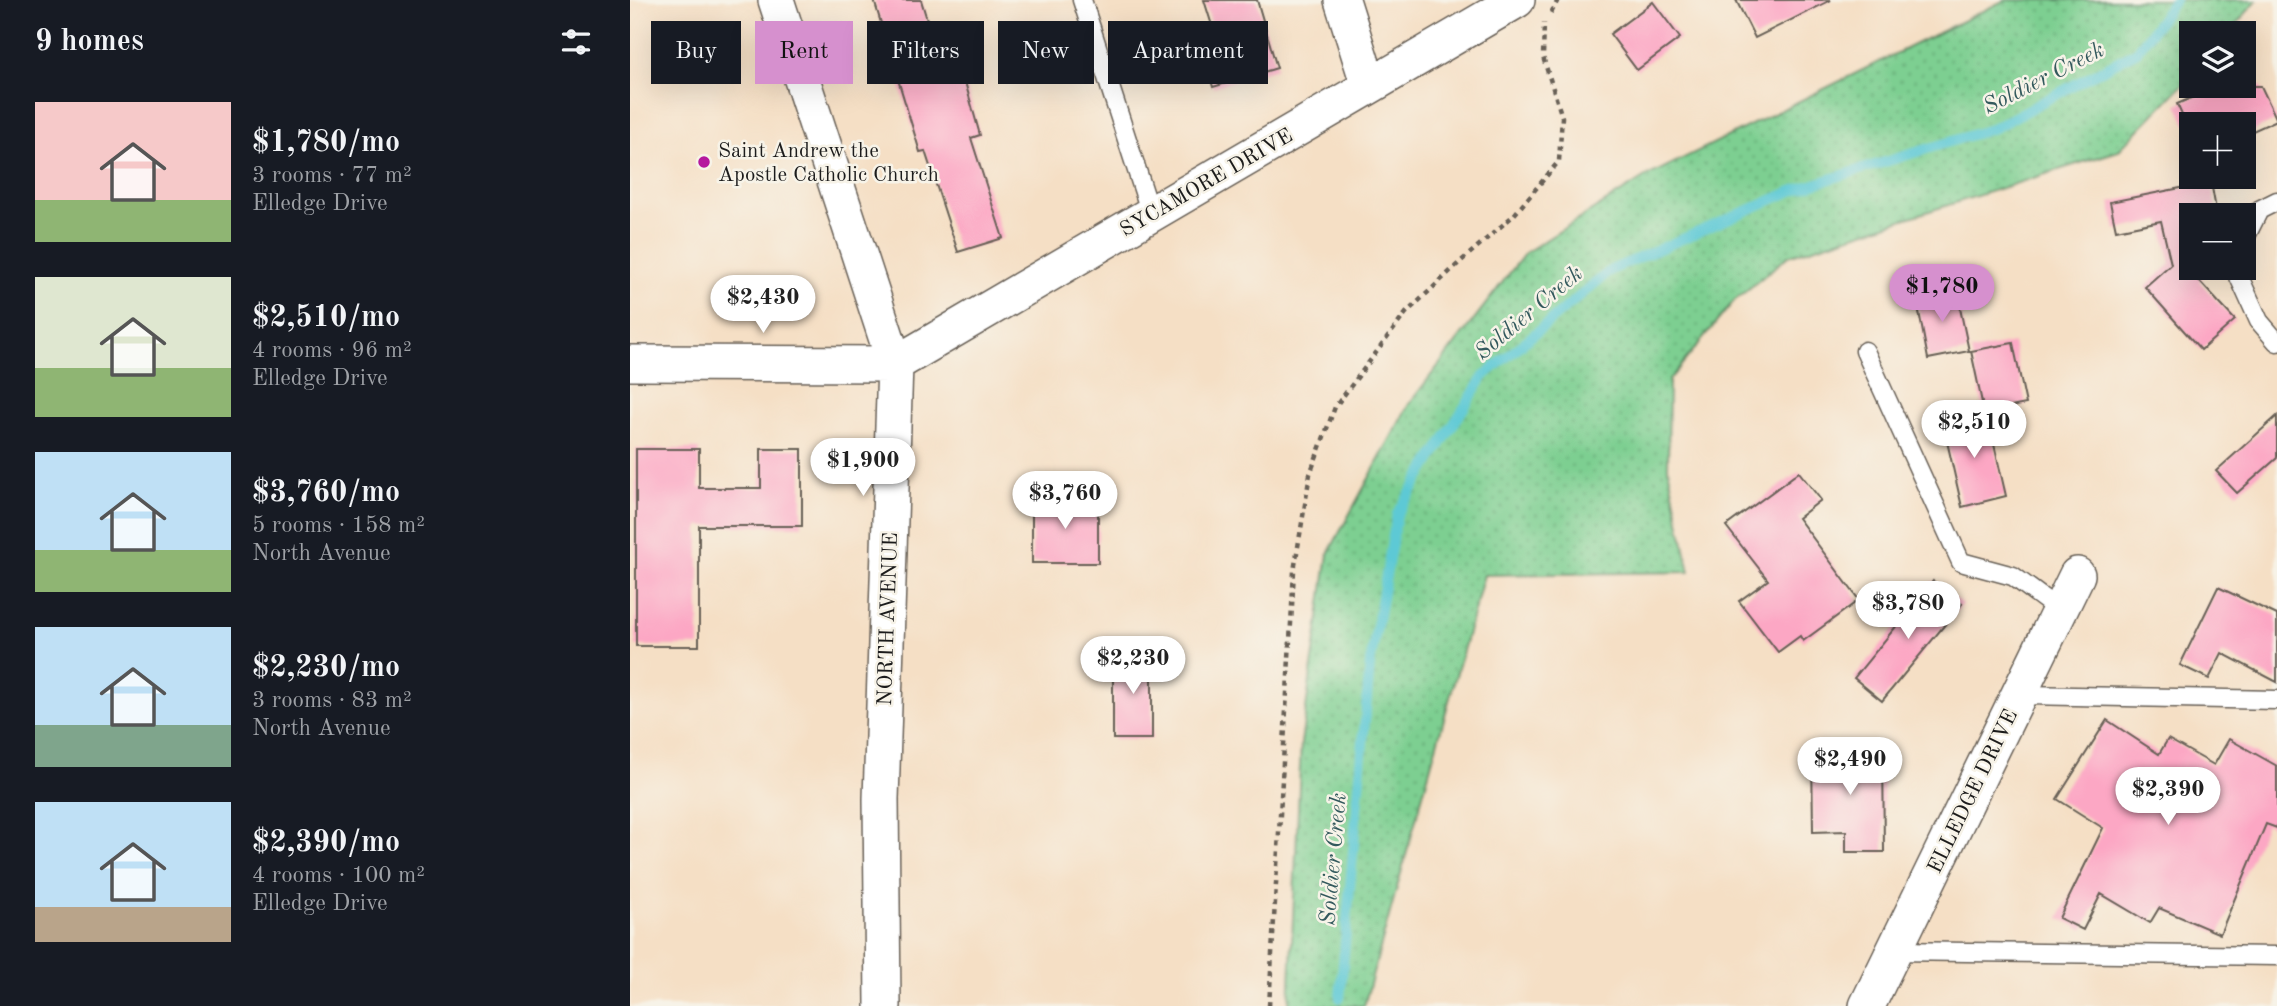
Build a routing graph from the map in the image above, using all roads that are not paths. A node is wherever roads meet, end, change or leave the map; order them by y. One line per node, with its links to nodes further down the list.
1 (776, 0): 13 (street, NORTH AVENUE)
2 (1082, 0): 7 (lane)
3 (1342, 0): 5 (street)
4 (1517, 0): 5 (street, SYCAMORE DRIVE)
5 (1369, 86): 7 (street, SYCAMORE DRIVE)
6 (2277, 201): 8 (lane)
7 (1151, 214): 13 (street, SYCAMORE DRIVE)
8 (2256, 216)
9 (2240, 280): 10 (lane)
10 (2277, 342)
11 (1865, 351): 15 (lane)
12 (630, 363): 13 (street)
13 (895, 364): 20 (street, NORTH AVENUE)
14 (2077, 575): 15 (street, ELLEDGE DRIVE)
15 (2060, 611): 16 (street, ELLEDGE DRIVE)
16 (2018, 695): 17 (lane); 18 (street, ELLEDGE DRIVE)
17 (2277, 700)
18 (1893, 951): 19 (lane); 21 (street, ELLEDGE DRIVE)
19 (2277, 956)
20 (883, 1006)
21 (1867, 1006)

